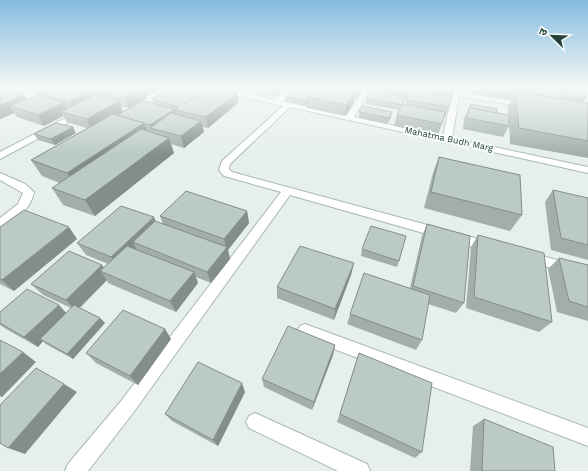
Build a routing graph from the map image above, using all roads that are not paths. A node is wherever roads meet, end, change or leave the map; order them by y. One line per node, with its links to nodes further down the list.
1 (84, 111): 8 (street)
2 (275, 111): 11 (street)
3 (318, 111): 6 (street, Mahatma Budh Marg)
4 (354, 111): 6 (street)
5 (452, 111): 7 (street)
6 (349, 118): 7 (street, Mahatma Budh Marg)
7 (447, 139): 9 (street, Mahatma Budh Marg)
8 (0, 156)
9 (588, 170)
10 (0, 176): 12 (street)
11 (287, 191): 13 (street); 19 (street)
12 (0, 223)
13 (498, 249)
14 (520, 255): 15 (street)
15 (588, 274)
16 (305, 331): 18 (street)
17 (255, 422): 20 (street)
18 (588, 437)
19 (75, 471)
20 (360, 471)

